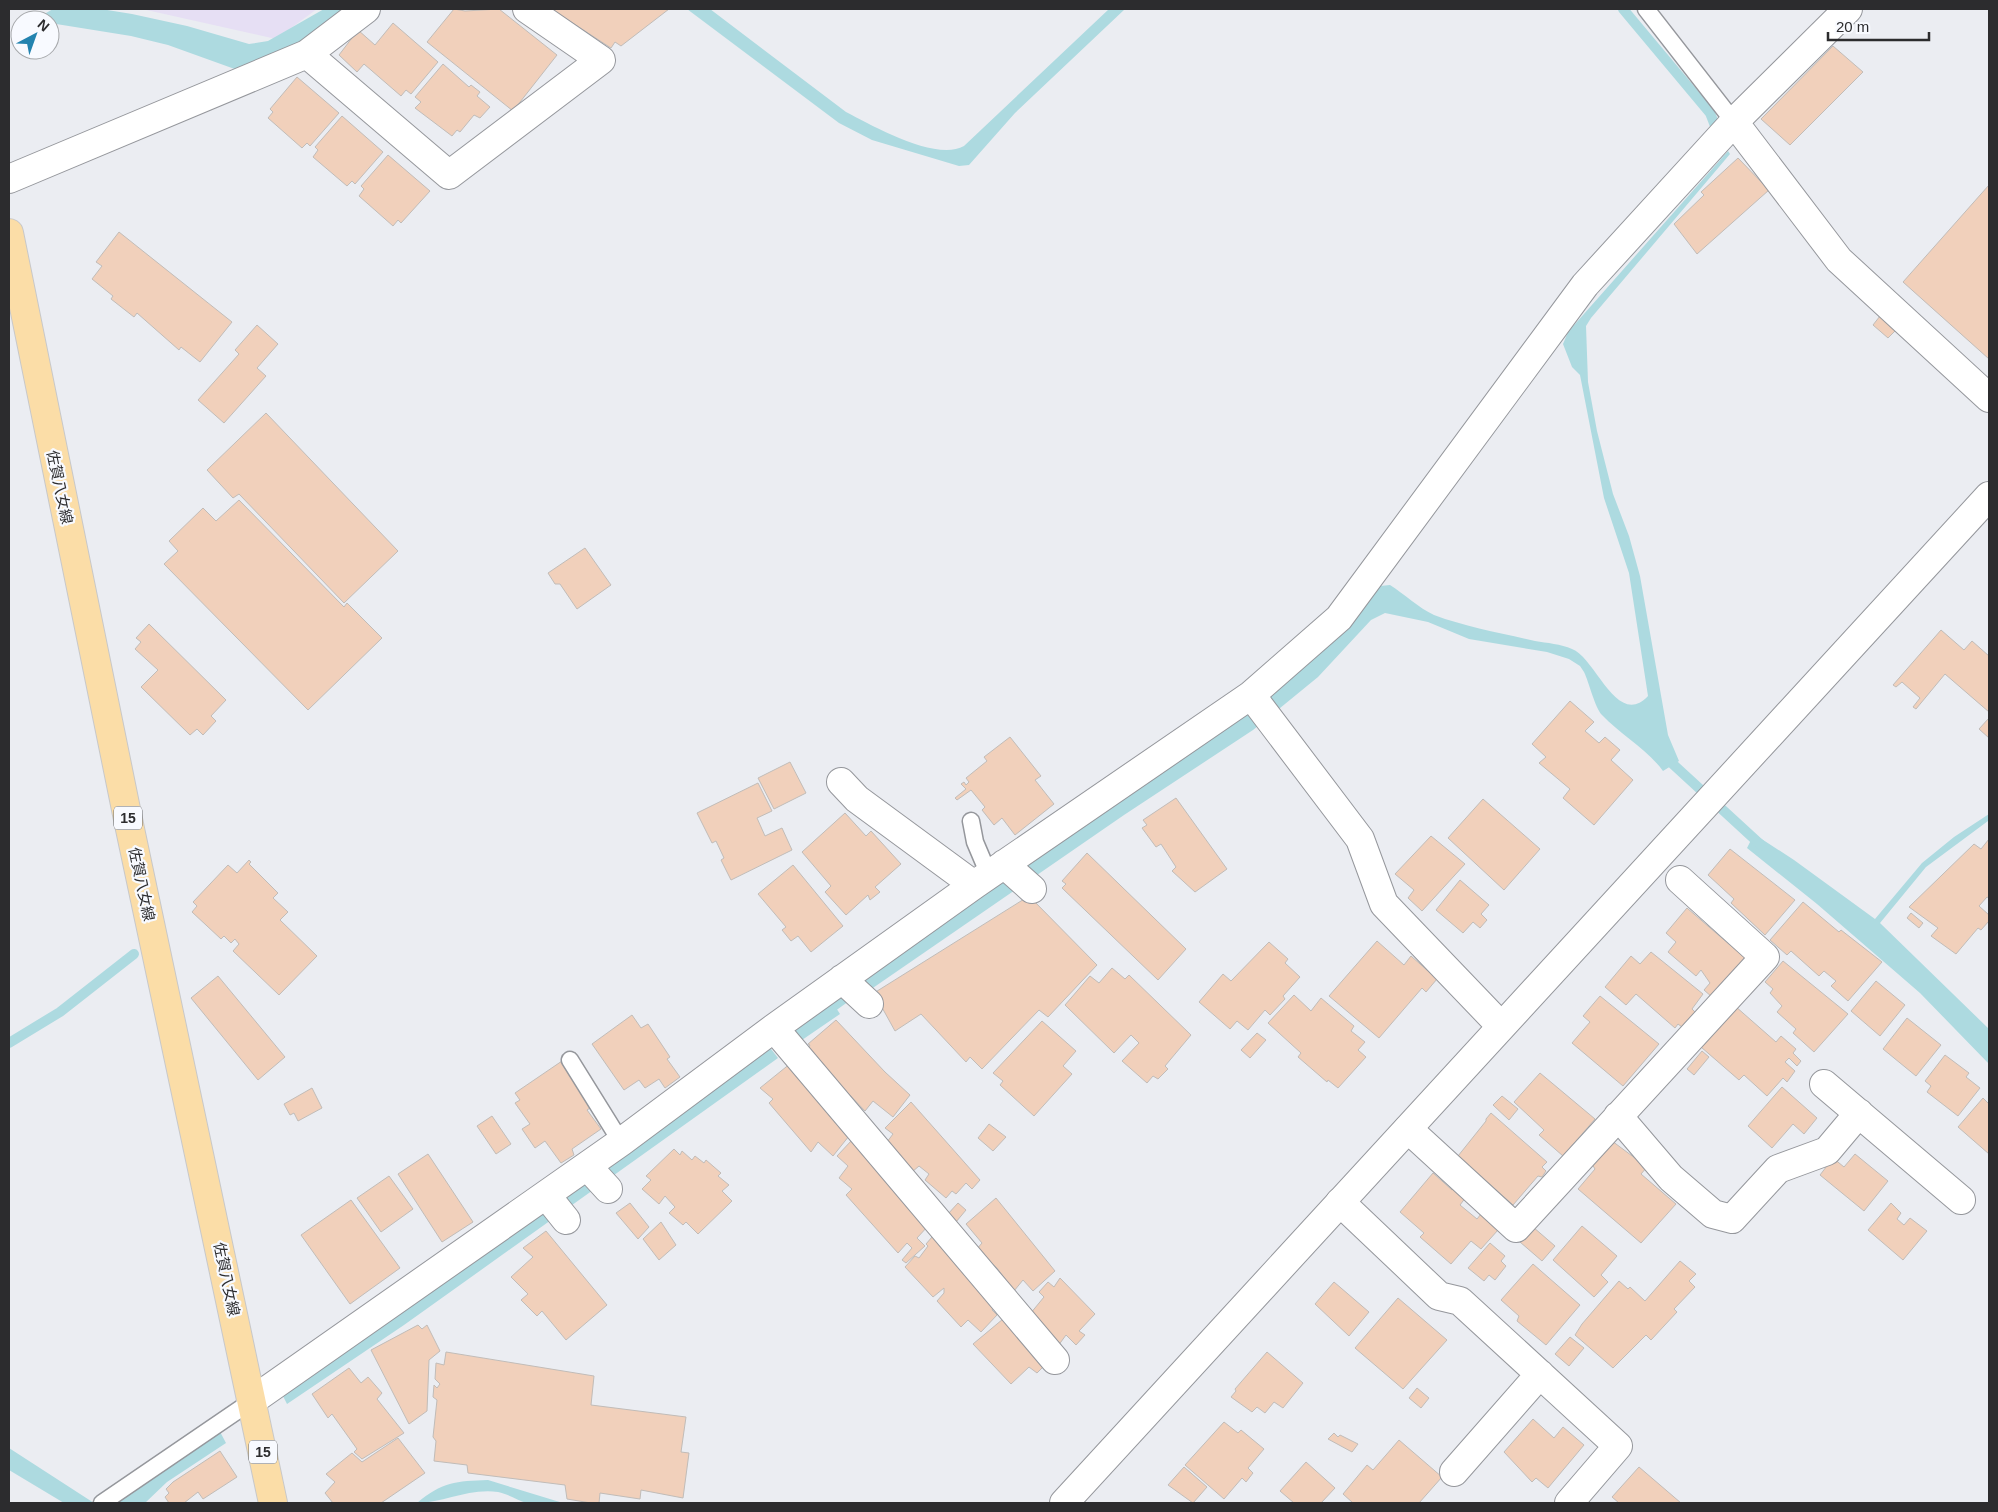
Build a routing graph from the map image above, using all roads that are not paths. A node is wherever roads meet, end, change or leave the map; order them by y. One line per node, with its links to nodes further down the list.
1 (366, 9): 5 (street)
2 (527, 9): 5 (street)
3 (1646, 9): 6 (lane)
4 (1848, 9): 6 (street)
5 (307, 54): 7 (street)
6 (1734, 122): 9 (street); 11 (street)
7 (9, 180)
8 (9, 234): 35 (main road, 佐賀八女線 / 15)
9 (1989, 398)
10 (1989, 496): 19 (street)
11 (1251, 695): 14 (street); 19 (street)
12 (841, 782): 14 (street)
13 (971, 821): 14 (lane)
14 (989, 875): 16 (street); 17 (street)
15 (1680, 880): 24 (street)
16 (1032, 889)
17 (842, 979): 18 (street); 20 (street)
18 (869, 1004)
19 (1501, 1026): 25 (street)
20 (774, 1028): 26 (street); 33 (street)
21 (570, 1060): 26 (lane)
22 (1824, 1084): 23 (street)
23 (1859, 1113): 24 (street); 30 (street)
24 (1618, 1116): 25 (street)
25 (1408, 1129): 31 (street)
26 (621, 1142): 27 (street)
27 (588, 1166): 28 (street); 29 (street)
28 (608, 1189)
29 (546, 1195): 32 (street); 35 (street)
30 (1961, 1200)
31 (1340, 1202): 34 (street); 39 (street)
32 (566, 1220)
33 (1055, 1360)
34 (1540, 1374): 36 (street); 40 (street)
35 (253, 1400): 37 (lane); 38 (main road, 佐賀八女線 / 15)
36 (1454, 1472)
37 (102, 1503)
38 (273, 1503)
39 (1064, 1503)
40 (1569, 1503)

